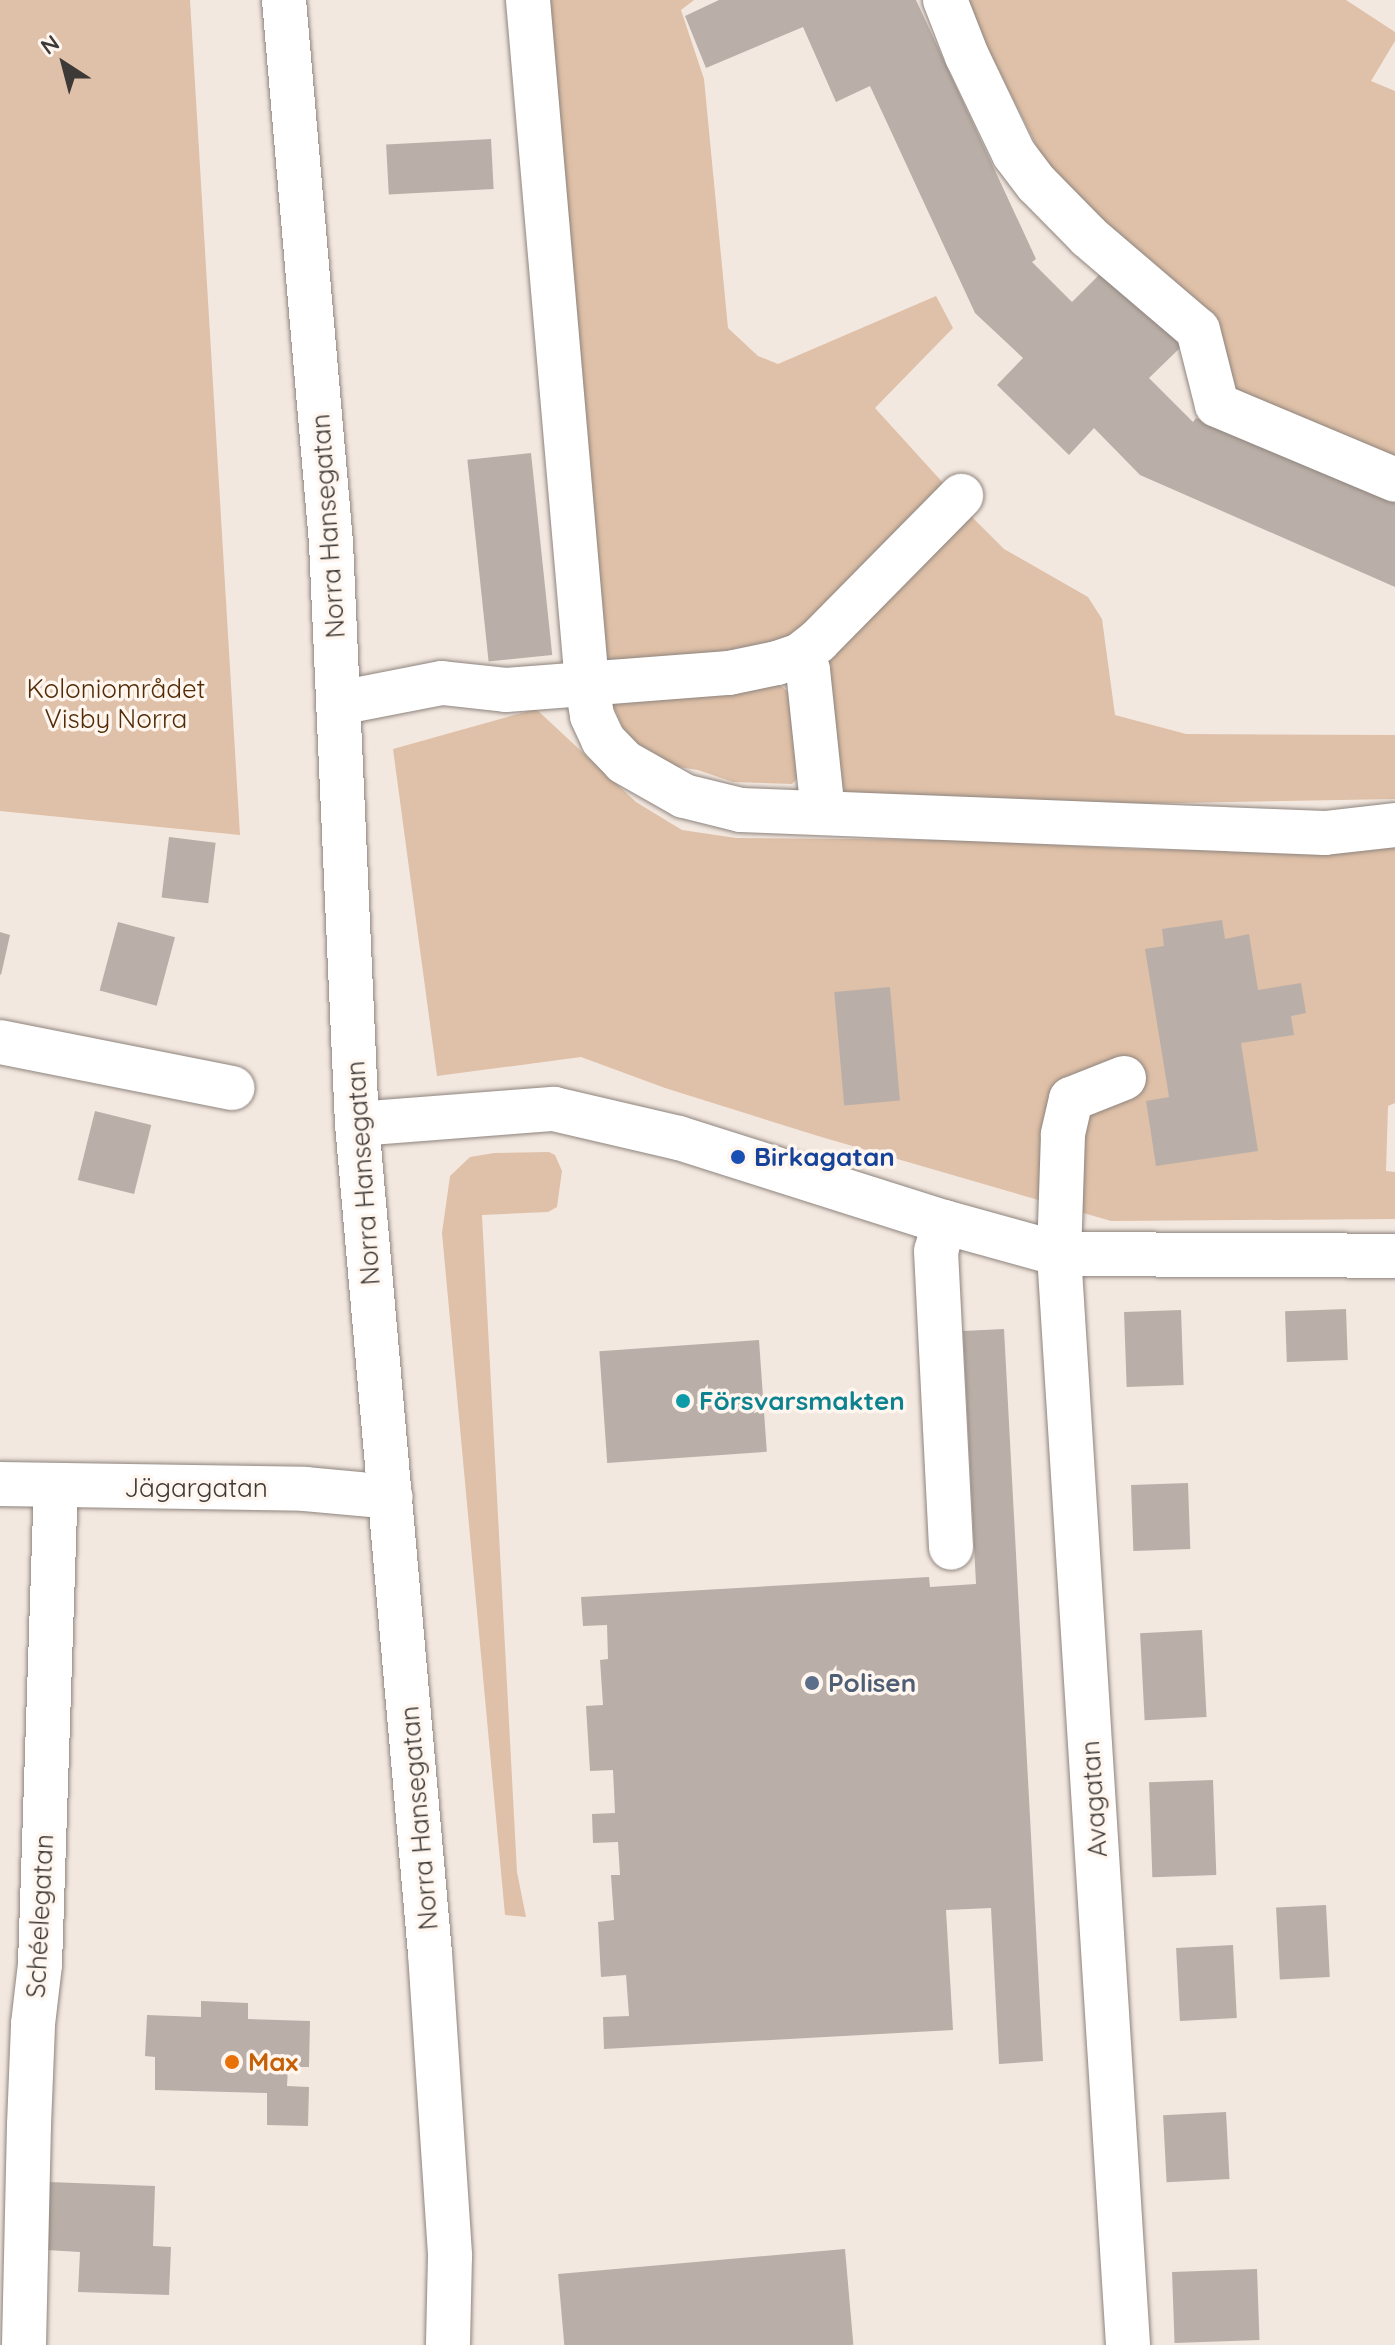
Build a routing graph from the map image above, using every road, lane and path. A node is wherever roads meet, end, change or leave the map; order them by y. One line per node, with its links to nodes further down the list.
1 (284, 0): 8 (street, Norra Hansegatan)
2 (528, 0): 7 (street)
3 (945, 0): 4 (street)
4 (1395, 480)
5 (961, 496): 6 (street)
6 (800, 655): 7 (street); 9 (street)
7 (587, 684): 8 (street); 9 (street)
8 (339, 703): 14 (street, Norra Hansegatan)
9 (823, 812): 10 (street)
10 (1395, 825)
11 (0, 1042): 13 (street)
12 (1124, 1078): 16 (street, Avagatan)
13 (233, 1088)
14 (357, 1124): 15 (street); 20 (street, Norra Hansegatan)
15 (944, 1222): 16 (street); 21 (street)
16 (1059, 1254): 17 (street); 25 (street, Avagatan)
17 (1395, 1256)
18 (0, 1484): 19 (street, Jägargatan)
19 (56, 1487): 20 (street, Jägargatan); 22 (street, Schéelegatan)
20 (391, 1497): 24 (street, Norra Hansegatan)
21 (951, 1548)
22 (17, 2023): 23 (street, Schéelegatan)
23 (24, 2345)
24 (448, 2345)
25 (1128, 2345)

